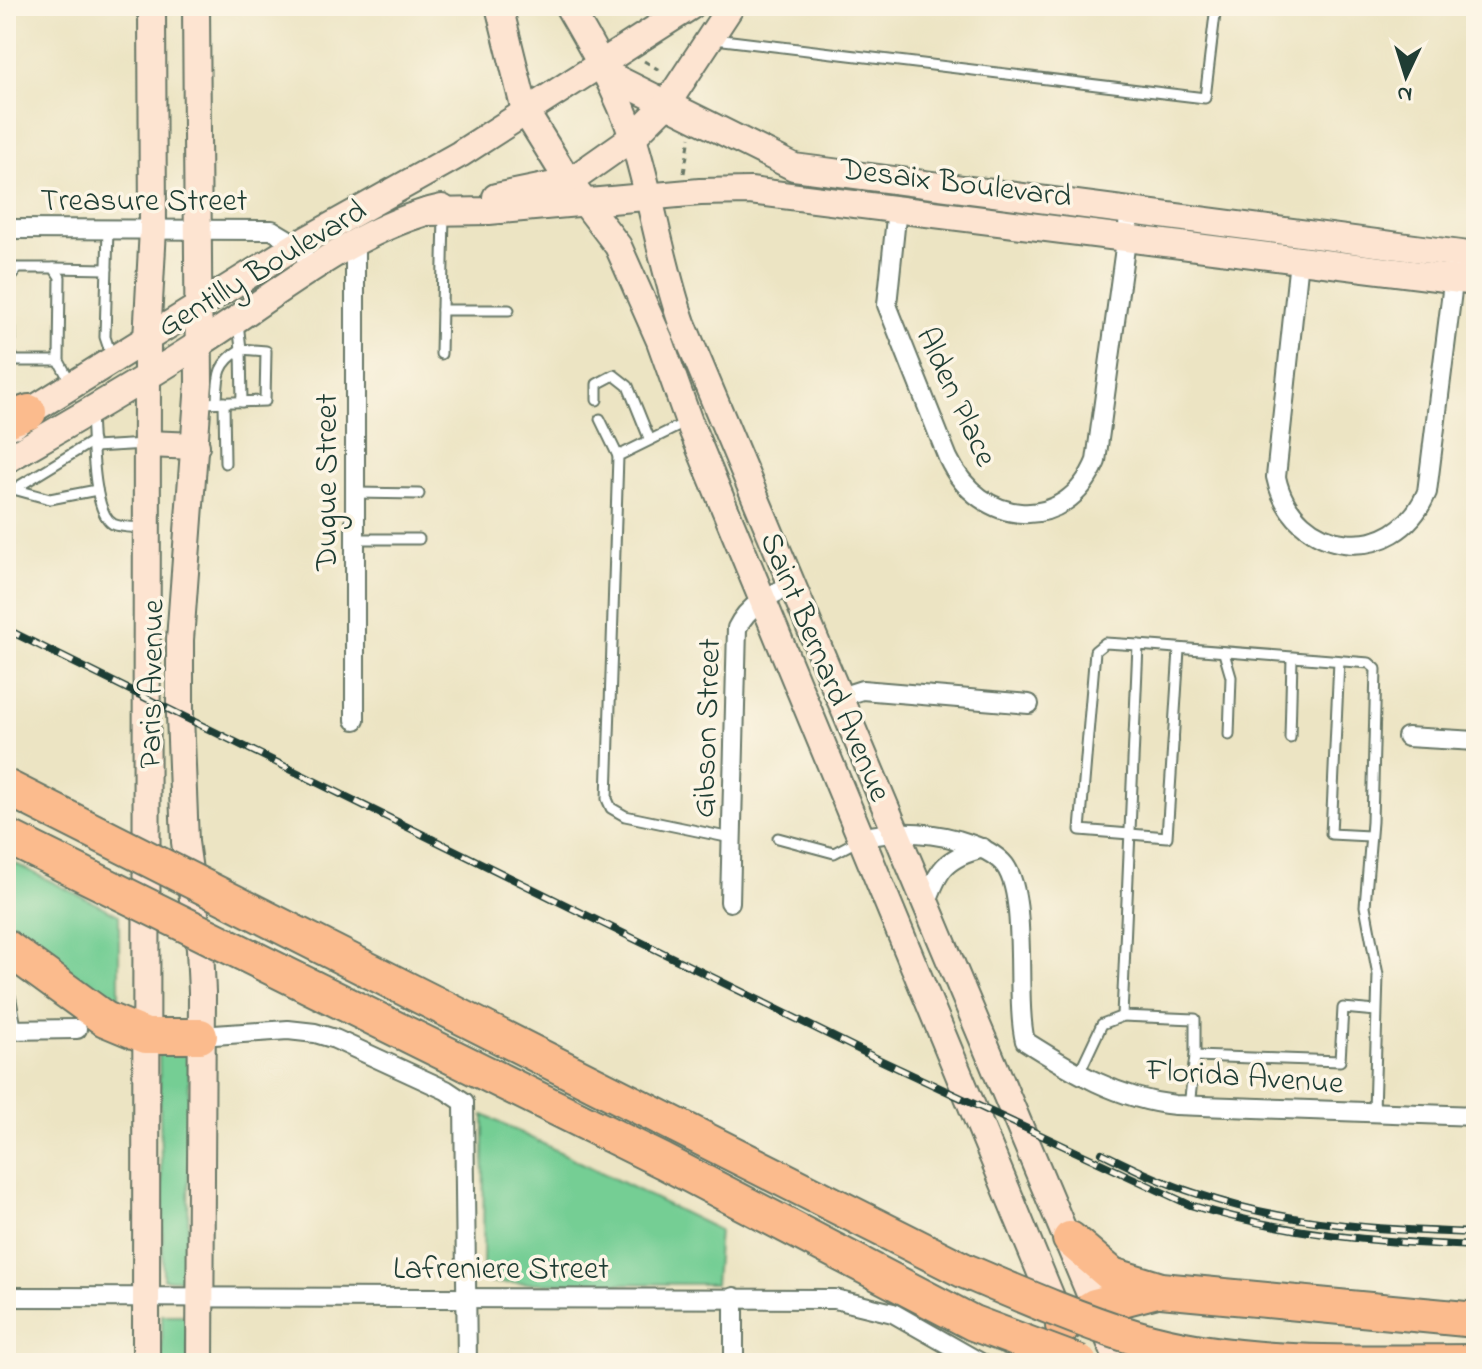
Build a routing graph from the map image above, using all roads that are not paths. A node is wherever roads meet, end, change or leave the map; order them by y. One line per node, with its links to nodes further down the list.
1 (152, 6): 21 (street, Paris Avenue)
2 (196, 6): 22 (street, Paris Avenue)
3 (499, 6): 11 (street, Saint Bernard Avenue)
4 (568, 6): 9 (street, Saint Bernard Avenue)
5 (691, 6): 9 (street, Gentilly Boulevard)
6 (731, 6): 8 (street, Gentilly Boulevard)
7 (1216, 6): 8 (lane)
8 (712, 39): 10 (street, Gentilly Boulevard)
9 (599, 66): 10 (street, Desaix Boulevard); 11 (street, Gentilly Boulevard); 12 (street, Saint Bernard Avenue)
10 (668, 102): 12 (street, Gentilly Boulevard); 17 (street, Desaix Boulevard)
11 (525, 111): 13 (street, Saint Bernard Avenue); 25 (street, Gentilly Boulevard)
12 (633, 137): 13 (street, Gentilly Boulevard); 14 (street, Saint Bernard Avenue)
13 (569, 182): 15 (street, Saint Bernard Avenue); 18 (street, Gentilly Boulevard)
14 (648, 198): 15 (street, Desaix Boulevard); 16 (street, Desaix Boulevard); 65 (street, Saint Bernard Avenue)
15 (589, 205): 18 (street, Desaix Boulevard); 49 (street, Saint Bernard Avenue)
16 (897, 208): 23 (street, Desaix Boulevard); 23 (street, Alden Place)
17 (1130, 211): 23 (street, Alden Place); 27 (street, Desaix Boulevard)
18 (435, 212): 24 (street, Gentilly Boulevard); 32 (lane)
19 (6, 229): 20 (street, Treasure Street)
20 (108, 229): 21 (street, Treasure Street); 29 (lane)
21 (153, 229): 22 (street, Treasure Street); 35 (street, Paris Avenue)
22 (195, 230): 25 (street, Treasure Street); 31 (street, Paris Avenue)
23 (1127, 238): 26 (street, Desaix Boulevard)
24 (355, 244): 30 (street, Gentilly Boulevard); 59 (street, Dugue Street)
25 (297, 245): 30 (street); 31 (street, Gentilly Boulevard)
26 (1299, 260): 27 (street, Desaix Boulevard); 27 (street)
27 (1466, 267)
28 (54, 268): 29 (lane); 39 (lane); 39 (lane)
29 (107, 269): 40 (lane)
30 (313, 270): 34 (street, Gentilly Boulevard)
31 (198, 306): 35 (street, Gentilly Boulevard); 36 (street, Paris Avenue)
32 (442, 310): 33 (lane); 38 (lane)
33 (509, 310)
34 (237, 319): 36 (street, Gentilly Boulevard); 37 (lane)
35 (147, 339): 40 (street, Gentilly Boulevard); 41 (street, Paris Avenue)
36 (199, 345): 41 (street, Gentilly Boulevard); 45 (street, Paris Avenue)
37 (241, 349): 44 (lane); 44 (lane); 45 (lane)
38 (441, 354)
39 (59, 361): 42 (lane)
40 (113, 361): 42 (street, Gentilly Boulevard)
41 (147, 376): 46 (street, Gentilly Boulevard); 52 (street, Paris Avenue)
42 (72, 386): 48 (street, Gentilly Boulevard)
43 (597, 400): 50 (lane)
44 (242, 402): 45 (lane)
45 (213, 403): 53 (street, Paris Avenue); 56 (lane)
46 (90, 410): 51 (lane); 55 (street, Gentilly Boulevard)
47 (600, 419): 54 (lane)
48 (14, 421)
49 (689, 422): 50 (lane); 66 (street, Saint Bernard Avenue)
50 (649, 438): 54 (lane)
51 (94, 444): 52 (lane); 57 (lane); 58 (lane)
52 (147, 444): 53 (street); 62 (street, Paris Avenue)
53 (196, 446): 61 (street, Paris Avenue)
54 (618, 456): 84 (lane)
55 (6, 460)
56 (225, 463)
57 (9, 489): 58 (lane)
58 (97, 490): 62 (lane)
59 (355, 493): 60 (lane); 63 (street, Dugue Street)
60 (419, 494)
61 (191, 509): 62 (street); 97 (street, Paris Avenue)
62 (148, 518): 96 (street, Paris Avenue)
63 (355, 539): 64 (lane); 74 (street, Dugue Street)
64 (419, 539)
65 (792, 585): 66 (street, Gibson Street); 72 (street, Saint Bernard Avenue)
66 (763, 598): 84 (street, Gibson Street); 86 (street, Saint Bernard Avenue)
67 (1138, 645): 68 (lane); 81 (lane); 81 (lane)
68 (1179, 650): 69 (lane); 81 (lane)
69 (1224, 653): 70 (lane); 75 (lane)
70 (1292, 658): 71 (lane); 77 (lane)
71 (1339, 661): 83 (lane); 83 (lane)
72 (837, 698): 73 (street); 80 (street, Saint Bernard Avenue)
73 (1029, 704)
74 (355, 720)
75 (1229, 735)
76 (1407, 737): 78 (street)
77 (1290, 738)
78 (1476, 741)
79 (6, 787): 113 (highway, bridge)
80 (893, 831): 86 (street); 87 (street); 89 (street, Saint Bernard Avenue)
81 (1131, 834): 93 (lane)
82 (6, 836): 119 (highway, bridge)
83 (1369, 836): 92 (lane)
84 (731, 838): 88 (street, Gibson Street)
85 (778, 838): 86 (lane)
86 (862, 838): 112 (street, Saint Bernard Avenue)
87 (983, 848): 89 (street); 99 (street, Florida Avenue)
88 (730, 902)
89 (926, 905): 103 (street, Saint Bernard Avenue)
90 (6, 947): 96 (highway)
91 (6, 998): 95 (street)
92 (1376, 1011): 98 (lane); 101 (lane)
93 (1123, 1016): 98 (lane); 99 (lane)
94 (77, 1029): 95 (street)
95 (9, 1030)
96 (146, 1036): 97 (highway); 106 (street, Paris Avenue)
97 (200, 1036): 107 (street); 109 (street, Paris Avenue)
98 (1195, 1056): 100 (lane)
99 (1079, 1073): 100 (street, Florida Avenue)
100 (1189, 1106): 101 (street, Florida Avenue)
101 (1374, 1112): 102 (street, Florida Avenue)
102 (1476, 1116)
103 (1070, 1239): 104 (highway); 110 (street, Saint Bernard Avenue)
104 (1161, 1290): 110 (highway); 111 (highway)
105 (6, 1297): 106 (street, Lafreniere Street)
106 (146, 1297): 109 (street, Lafreniere Street); 114 (street, Paris Avenue)
107 (468, 1297): 108 (street, Lafreniere Street); 109 (street, Lafreniere Street); 116 (street)
108 (734, 1297): 117 (street); 118 (street, Lafreniere Street)
109 (200, 1298): 115 (street, Paris Avenue)
110 (1095, 1306): 112 (highway); 120 (street, Saint Bernard Avenue)
111 (1476, 1320)
112 (1063, 1326): 119 (street, Saint Bernard Avenue)
113 (1476, 1362)
114 (146, 1363)
115 (200, 1363)
116 (467, 1363)
117 (734, 1363)
118 (981, 1363)
119 (1079, 1363)
120 (1119, 1363)

